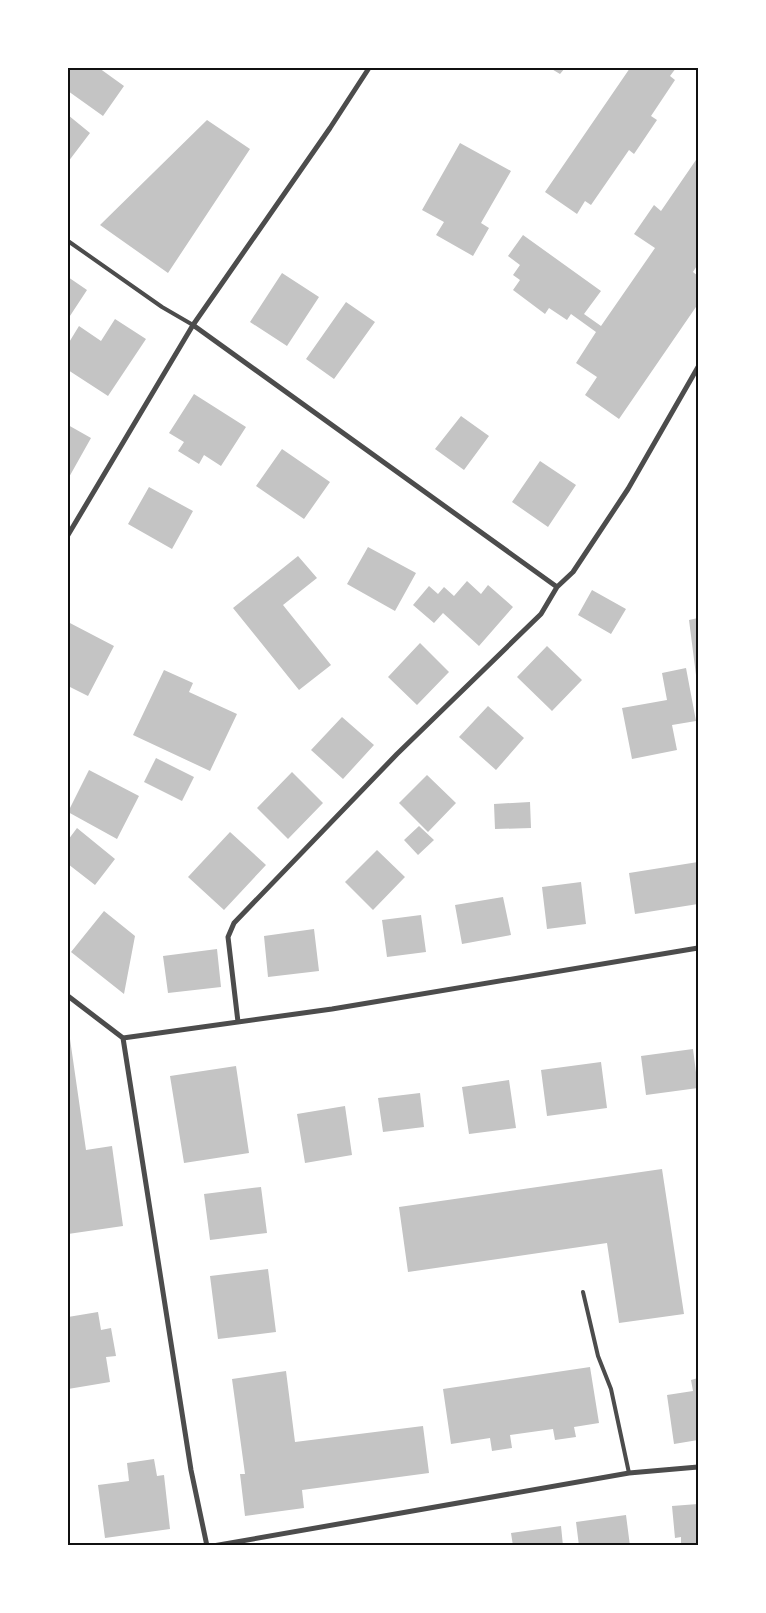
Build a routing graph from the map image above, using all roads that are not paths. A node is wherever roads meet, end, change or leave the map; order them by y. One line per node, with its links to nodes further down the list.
1 (369, 68): 3 (street)
2 (68, 241): 3 (lane)
3 (193, 325): 5 (street); 6 (street)
4 (698, 367): 6 (street)
5 (68, 535)
6 (557, 587): 9 (street)
7 (698, 948): 9 (street)
8 (68, 996): 10 (street)
9 (238, 1022): 10 (street)
10 (123, 1038): 14 (street)
11 (583, 1292): 13 (lane)
12 (698, 1467): 13 (street)
13 (629, 1473): 15 (street)
14 (207, 1546)
15 (213, 1546)

